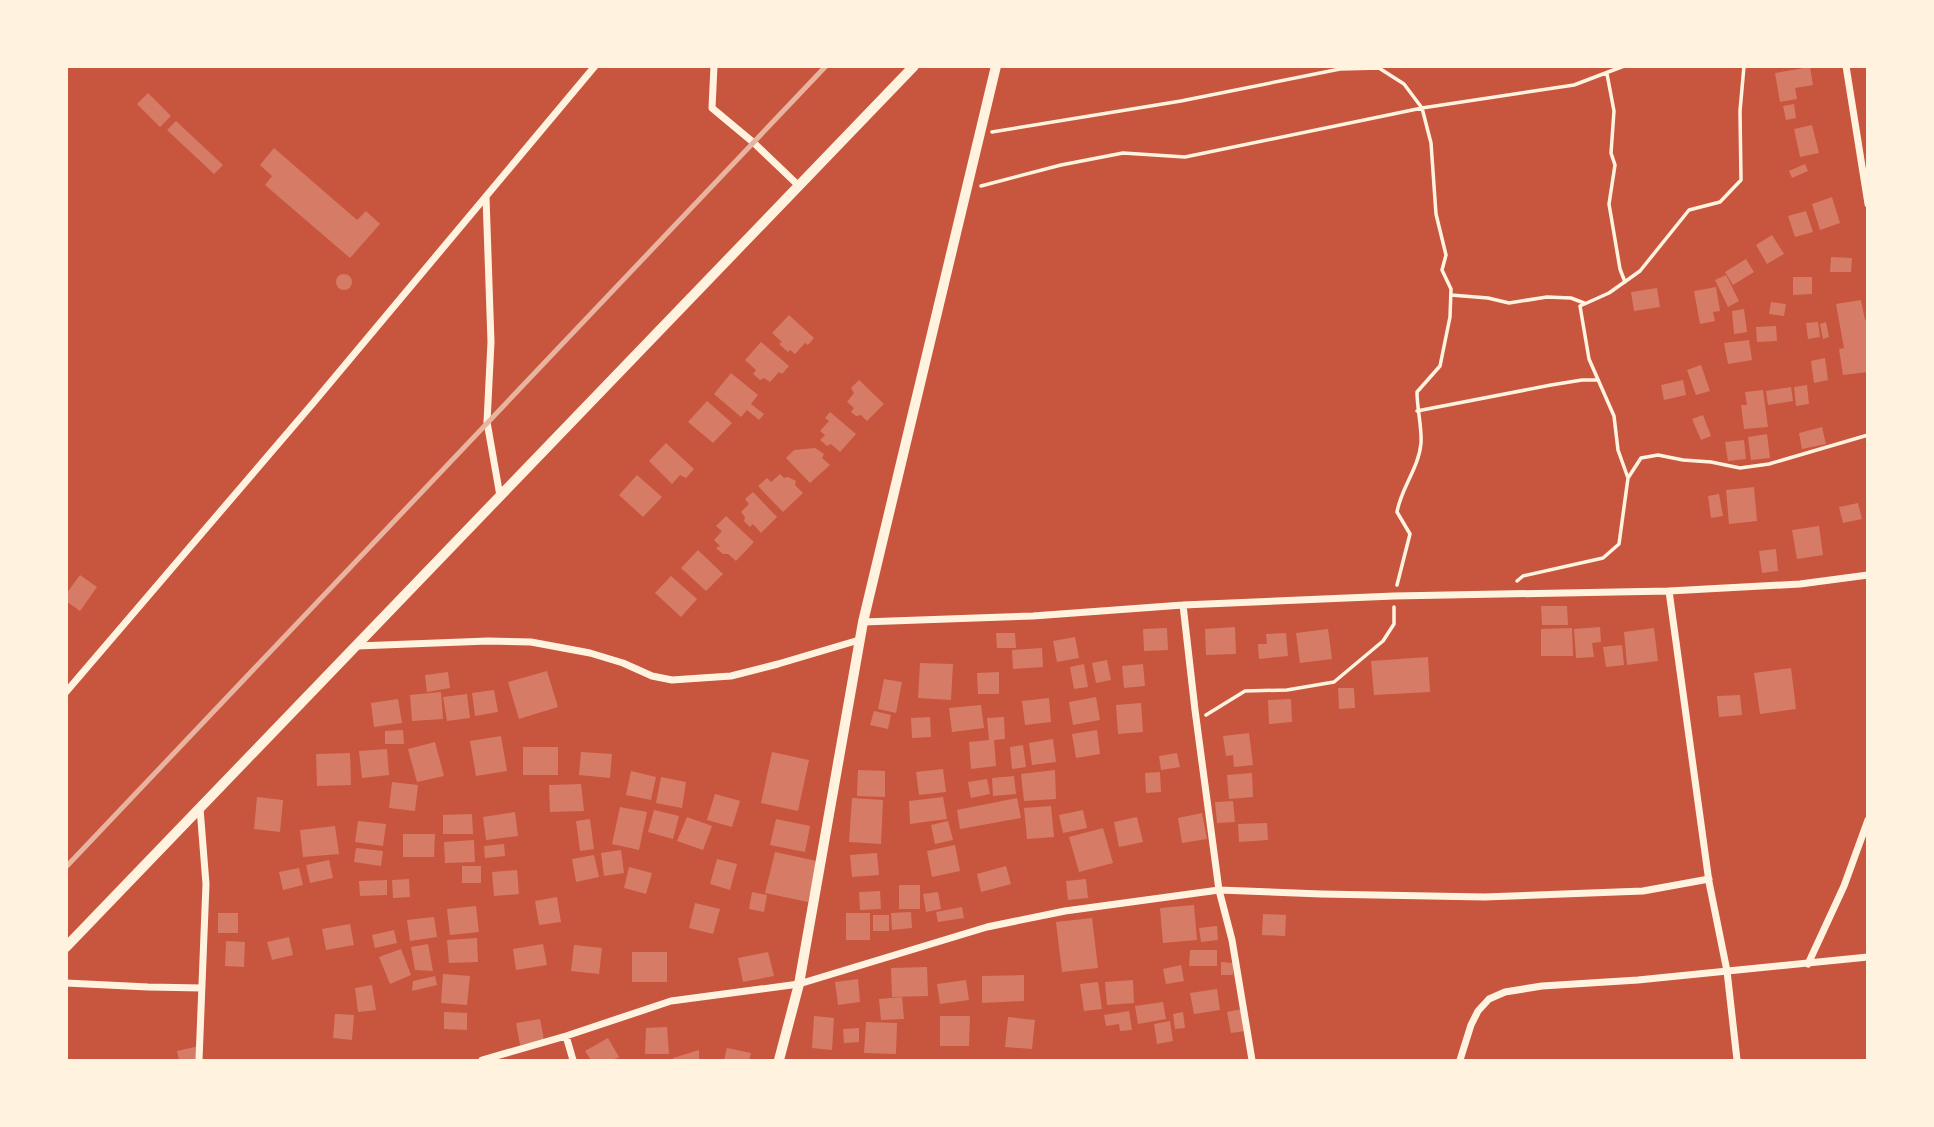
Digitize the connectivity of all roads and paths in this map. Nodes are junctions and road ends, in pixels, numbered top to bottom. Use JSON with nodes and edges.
{"nodes":[{"id":1,"x":596,"y":66,"type":"edge"},
{"id":2,"x":714,"y":66,"type":"edge"},
{"id":3,"x":914,"y":66,"type":"edge"},
{"id":4,"x":996,"y":66,"type":"edge"},
{"id":5,"x":1624,"y":66,"type":"edge"},
{"id":6,"x":1745,"y":66,"type":"edge"},
{"id":7,"x":1846,"y":66,"type":"edge"},
{"id":8,"x":1369,"y":68,"type":"edge"},
{"id":9,"x":1607,"y":73,"type":"junction"},
{"id":10,"x":1422,"y":107,"type":"junction"},
{"id":11,"x":979,"y":134,"type":"junction"},
{"id":12,"x":799,"y":186,"type":"junction"},
{"id":13,"x":966,"y":191,"type":"junction"},
{"id":14,"x":486,"y":197,"type":"junction"},
{"id":15,"x":1867,"y":204,"type":"edge"},
{"id":16,"x":1625,"y":282,"type":"junction"},
{"id":17,"x":1451,"y":295,"type":"junction"},
{"id":18,"x":1585,"y":303,"type":"junction"},
{"id":19,"x":1598,"y":380,"type":"junction"},
{"id":20,"x":1417,"y":411,"type":"junction"},
{"id":21,"x":1867,"y":435,"type":"edge"},
{"id":22,"x":1628,"y":478,"type":"junction"},
{"id":23,"x":500,"y":496,"type":"junction"},
{"id":24,"x":1867,"y":575,"type":"edge"},
{"id":25,"x":1668,"y":591,"type":"junction"},
{"id":26,"x":1503,"y":594,"type":"junction"},
{"id":27,"x":1394,"y":596,"type":"junction"},
{"id":28,"x":1184,"y":606,"type":"junction"},
{"id":29,"x":863,"y":622,"type":"junction"},
{"id":30,"x":859,"y":640,"type":"junction"},
{"id":31,"x":357,"y":646,"type":"junction"},
{"id":32,"x":66,"y":692,"type":"edge"},
{"id":33,"x":1196,"y":721,"type":"junction"},
{"id":34,"x":200,"y":808,"type":"junction"},
{"id":35,"x":1867,"y":820,"type":"edge"},
{"id":36,"x":1709,"y":879,"type":"junction"},
{"id":37,"x":1219,"y":890,"type":"junction"},
{"id":38,"x":66,"y":947,"type":"edge"},
{"id":39,"x":1867,"y":957,"type":"edge"},
{"id":40,"x":1808,"y":964,"type":"junction"},
{"id":41,"x":1727,"y":971,"type":"junction"},
{"id":42,"x":66,"y":983,"type":"edge"},
{"id":43,"x":799,"y":984,"type":"junction"},
{"id":44,"x":202,"y":988,"type":"junction"},
{"id":45,"x":566,"y":1036,"type":"junction"},
{"id":46,"x":1735,"y":1059,"type":"edge"},
{"id":47,"x":199,"y":1060,"type":"edge"},
{"id":48,"x":482,"y":1060,"type":"edge"},
{"id":49,"x":573,"y":1060,"type":"edge"},
{"id":50,"x":779,"y":1060,"type":"edge"},
{"id":51,"x":1252,"y":1060,"type":"edge"},
{"id":52,"x":1460,"y":1060,"type":"edge"}],
"edges":[{"from":1,"to":14,"type":"street"},
{"from":2,"to":12,"type":"street"},
{"from":3,"to":12,"type":"street"},
{"from":4,"to":11,"type":"street"},
{"from":5,"to":9,"type":"path"},
{"from":6,"to":16,"type":"path"},
{"from":7,"to":15,"type":"street"},
{"from":8,"to":10,"type":"path"},
{"from":8,"to":11,"type":"path"},
{"from":9,"to":10,"type":"path"},
{"from":9,"to":16,"type":"path"},
{"from":10,"to":13,"type":"path"},
{"from":10,"to":17,"type":"path"},
{"from":11,"to":13,"type":"street"},
{"from":12,"to":23,"type":"street"},
{"from":13,"to":29,"type":"street"},
{"from":14,"to":23,"type":"street"},
{"from":14,"to":32,"type":"street"},
{"from":16,"to":18,"type":"path"},
{"from":17,"to":18,"type":"path"},
{"from":17,"to":20,"type":"path"},
{"from":18,"to":19,"type":"path"},
{"from":19,"to":20,"type":"path"},
{"from":19,"to":22,"type":"path"},
{"from":20,"to":27,"type":"path"},
{"from":21,"to":22,"type":"path"},
{"from":22,"to":26,"type":"path"},
{"from":23,"to":31,"type":"street"},
{"from":24,"to":25,"type":"street"},
{"from":25,"to":26,"type":"street"},
{"from":25,"to":36,"type":"street"},
{"from":26,"to":27,"type":"street"},
{"from":27,"to":28,"type":"street"},
{"from":27,"to":33,"type":"path"},
{"from":28,"to":29,"type":"street"},
{"from":28,"to":33,"type":"street"},
{"from":29,"to":30,"type":"street"},
{"from":30,"to":31,"type":"street"},
{"from":30,"to":43,"type":"street"},
{"from":31,"to":34,"type":"street"},
{"from":33,"to":37,"type":"street"},
{"from":34,"to":38,"type":"street"},
{"from":34,"to":44,"type":"street"},
{"from":35,"to":40,"type":"street"},
{"from":36,"to":37,"type":"street"},
{"from":36,"to":41,"type":"street"},
{"from":37,"to":43,"type":"street"},
{"from":37,"to":51,"type":"street"},
{"from":39,"to":40,"type":"street"},
{"from":40,"to":41,"type":"street"},
{"from":41,"to":46,"type":"street"},
{"from":41,"to":52,"type":"street"},
{"from":42,"to":44,"type":"street"},
{"from":43,"to":45,"type":"street"},
{"from":43,"to":50,"type":"street"},
{"from":44,"to":47,"type":"street"},
{"from":45,"to":48,"type":"street"},
{"from":45,"to":49,"type":"street"}]}
